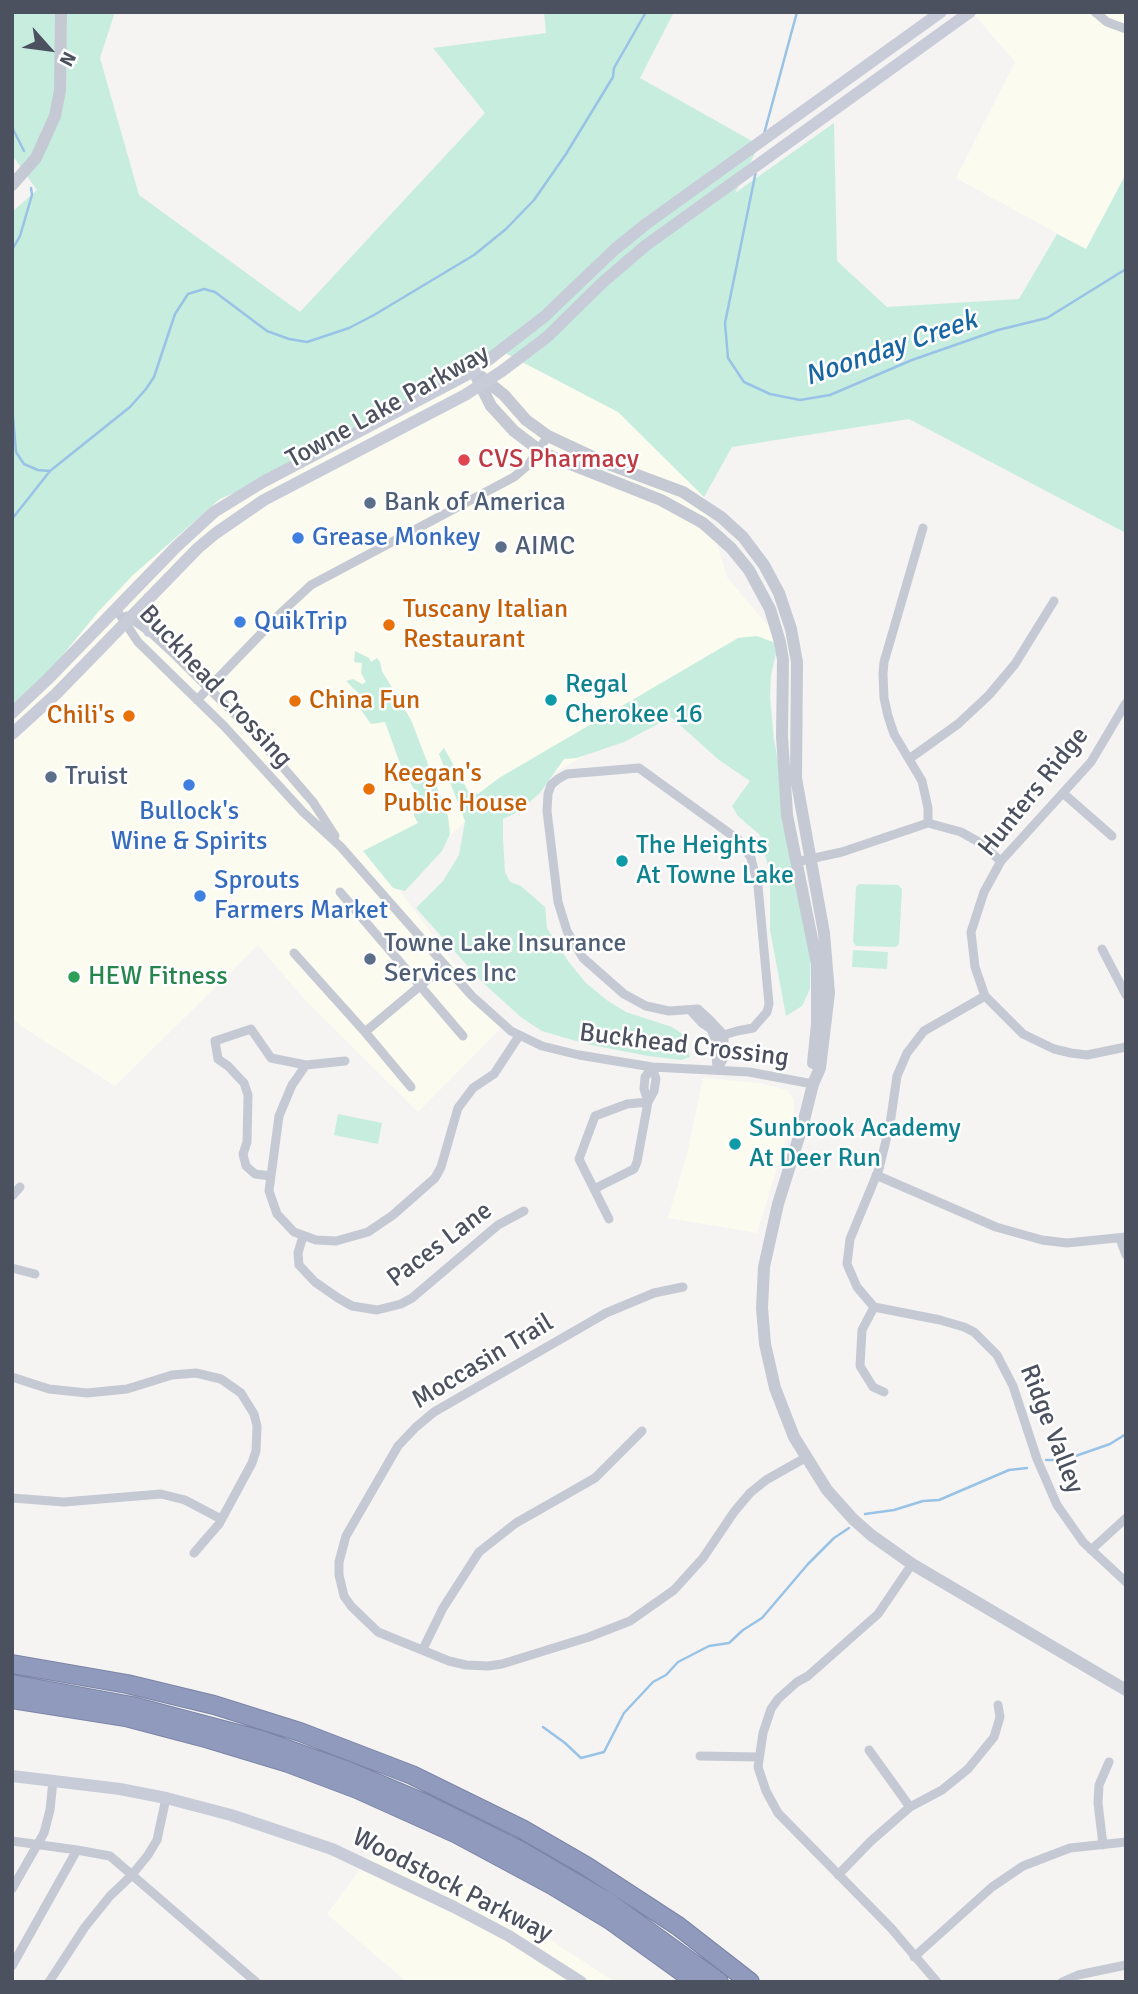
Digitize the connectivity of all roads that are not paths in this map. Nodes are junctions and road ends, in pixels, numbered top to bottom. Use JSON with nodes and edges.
{"nodes":[{"id":1,"x":61,"y":12,"type":"edge"},
{"id":2,"x":941,"y":12,"type":"edge"},
{"id":3,"x":970,"y":12,"type":"edge"},
{"id":4,"x":1095,"y":12,"type":"edge"},
{"id":5,"x":1126,"y":29,"type":"edge"},
{"id":6,"x":12,"y":185,"type":"edge"},
{"id":7,"x":474,"y":371,"type":"junction"},
{"id":8,"x":484,"y":384,"type":"junction"},
{"id":9,"x":548,"y":436,"type":"junction"},
{"id":10,"x":539,"y":450,"type":"junction"},
{"id":11,"x":923,"y":528,"type":"dead end"},
{"id":12,"x":149,"y":598,"type":"junction"},
{"id":13,"x":1054,"y":601,"type":"dead end"},
{"id":14,"x":116,"y":609,"type":"junction"},
{"id":15,"x":127,"y":620,"type":"junction"},
{"id":16,"x":149,"y":631,"type":"junction"},
{"id":17,"x":209,"y":687,"type":"junction"},
{"id":18,"x":197,"y":699,"type":"junction"},
{"id":19,"x":1126,"y":703,"type":"edge"},
{"id":20,"x":12,"y":713,"type":"edge"},
{"id":21,"x":12,"y":734,"type":"edge"},
{"id":22,"x":909,"y":759,"type":"junction"},
{"id":23,"x":1064,"y":793,"type":"junction"},
{"id":24,"x":928,"y":823,"type":"junction"},
{"id":25,"x":1112,"y":836,"type":"dead end"},
{"id":26,"x":341,"y":847,"type":"junction"},
{"id":27,"x":810,"y":859,"type":"junction"},
{"id":28,"x":1001,"y":861,"type":"junction"},
{"id":29,"x":796,"y":862,"type":"junction"},
{"id":30,"x":340,"y":892,"type":"dead end"},
{"id":31,"x":1102,"y":949,"type":"dead end"},
{"id":32,"x":294,"y":953,"type":"dead end"},
{"id":33,"x":445,"y":965,"type":"junction"},
{"id":34,"x":421,"y":985,"type":"junction"},
{"id":35,"x":1126,"y":995,"type":"edge"},
{"id":36,"x":985,"y":996,"type":"junction"},
{"id":37,"x":365,"y":1032,"type":"junction"},
{"id":38,"x":463,"y":1036,"type":"dead end"},
{"id":39,"x":519,"y":1036,"type":"junction"},
{"id":40,"x":720,"y":1037,"type":"junction"},
{"id":41,"x":1126,"y":1047,"type":"edge"},
{"id":42,"x":345,"y":1061,"type":"dead end"},
{"id":43,"x":306,"y":1065,"type":"junction"},
{"id":44,"x":652,"y":1067,"type":"junction"},
{"id":45,"x":717,"y":1070,"type":"junction"},
{"id":46,"x":813,"y":1084,"type":"junction"},
{"id":47,"x":411,"y":1087,"type":"dead end"},
{"id":48,"x":648,"y":1102,"type":"junction"},
{"id":49,"x":876,"y":1175,"type":"junction"},
{"id":50,"x":271,"y":1176,"type":"junction"},
{"id":51,"x":20,"y":1187,"type":"dead end"},
{"id":52,"x":594,"y":1189,"type":"junction"},
{"id":53,"x":12,"y":1196,"type":"edge"},
{"id":54,"x":524,"y":1211,"type":"dead end"},
{"id":55,"x":609,"y":1219,"type":"dead end"},
{"id":56,"x":303,"y":1236,"type":"junction"},
{"id":57,"x":1123,"y":1238,"type":"edge"},
{"id":58,"x":1126,"y":1255,"type":"edge"},
{"id":59,"x":12,"y":1268,"type":"edge"},
{"id":60,"x":35,"y":1274,"type":"dead end"},
{"id":61,"x":682,"y":1287,"type":"dead end"},
{"id":62,"x":874,"y":1307,"type":"junction"},
{"id":63,"x":12,"y":1377,"type":"edge"},
{"id":64,"x":884,"y":1392,"type":"dead end"},
{"id":65,"x":642,"y":1431,"type":"dead end"},
{"id":66,"x":805,"y":1458,"type":"junction"},
{"id":67,"x":12,"y":1498,"type":"edge"},
{"id":68,"x":1126,"y":1518,"type":"edge"},
{"id":69,"x":221,"y":1519,"type":"junction"},
{"id":70,"x":1091,"y":1550,"type":"junction"},
{"id":71,"x":194,"y":1553,"type":"dead end"},
{"id":72,"x":912,"y":1564,"type":"junction"},
{"id":73,"x":1126,"y":1582,"type":"edge"},
{"id":74,"x":423,"y":1649,"type":"junction"},
{"id":75,"x":12,"y":1664,"type":"edge"},
{"id":76,"x":12,"y":1684,"type":"edge"},
{"id":77,"x":1126,"y":1690,"type":"edge"},
{"id":78,"x":12,"y":1699,"type":"edge"},
{"id":79,"x":998,"y":1705,"type":"dead end"},
{"id":80,"x":12,"y":1707,"type":"edge"},
{"id":81,"x":126,"y":1717,"type":"junction"},
{"id":82,"x":869,"y":1750,"type":"dead end"},
{"id":83,"x":700,"y":1756,"type":"dead end"},
{"id":84,"x":760,"y":1757,"type":"junction"},
{"id":85,"x":1109,"y":1762,"type":"dead end"},
{"id":86,"x":12,"y":1776,"type":"edge"},
{"id":87,"x":52,"y":1781,"type":"junction"},
{"id":88,"x":166,"y":1798,"type":"junction"},
{"id":89,"x":910,"y":1807,"type":"junction"},
{"id":90,"x":12,"y":1841,"type":"edge"},
{"id":91,"x":1126,"y":1842,"type":"edge"},
{"id":92,"x":39,"y":1844,"type":"junction"},
{"id":93,"x":1103,"y":1845,"type":"junction"},
{"id":94,"x":77,"y":1850,"type":"junction"},
{"id":95,"x":838,"y":1875,"type":"junction"},
{"id":96,"x":131,"y":1876,"type":"junction"},
{"id":97,"x":12,"y":1889,"type":"edge"},
{"id":98,"x":914,"y":1957,"type":"junction"},
{"id":99,"x":1126,"y":1965,"type":"edge"},
{"id":100,"x":12,"y":1966,"type":"edge"},
{"id":101,"x":49,"y":1982,"type":"edge"},
{"id":102,"x":256,"y":1982,"type":"edge"},
{"id":103,"x":581,"y":1982,"type":"edge"},
{"id":104,"x":696,"y":1982,"type":"edge"},
{"id":105,"x":719,"y":1982,"type":"edge"},
{"id":106,"x":750,"y":1982,"type":"edge"},
{"id":107,"x":936,"y":1982,"type":"edge"},
{"id":108,"x":1062,"y":1982,"type":"edge"}],
"edges":[{"from":1,"to":6,"type":"street"},
{"from":2,"to":7,"type":"main road","name":"Towne Lake Parkway"},
{"from":3,"to":8,"type":"main road","name":"Towne Lake Parkway"},
{"from":4,"to":5,"type":"street"},
{"from":7,"to":8,"type":"street"},
{"from":7,"to":14,"type":"main road","name":"Towne Lake Parkway"},
{"from":8,"to":9,"type":"street"},
{"from":8,"to":10,"type":"street"},
{"from":8,"to":12,"type":"main road","name":"Towne Lake Parkway"},
{"from":9,"to":10,"type":"street"},
{"from":9,"to":27,"type":"street"},
{"from":10,"to":17,"type":"street"},
{"from":10,"to":29,"type":"street"},
{"from":11,"to":22,"type":"street"},
{"from":12,"to":15,"type":"main road","name":"Towne Lake Parkway"},
{"from":12,"to":16,"type":"main road"},
{"from":13,"to":22,"type":"street"},
{"from":14,"to":15,"type":"street","name":"Buckhead Crossing"},
{"from":14,"to":20,"type":"main road","name":"Towne Lake Parkway"},
{"from":15,"to":16,"type":"street","name":"Buckhead Crossing"},
{"from":15,"to":18,"type":"street","name":"Buckhead Crossing"},
{"from":15,"to":21,"type":"main road","name":"Towne Lake Parkway"},
{"from":16,"to":17,"type":"street","name":"Buckhead Crossing"},
{"from":17,"to":18,"type":"street"},
{"from":17,"to":26,"type":"street","name":"Buckhead Crossing"},
{"from":18,"to":26,"type":"street","name":"Buckhead Crossing"},
{"from":19,"to":23,"type":"street","name":"Hunters Ridge"},
{"from":22,"to":24,"type":"street"},
{"from":23,"to":25,"type":"street"},
{"from":23,"to":28,"type":"street","name":"Hunters Ridge"},
{"from":24,"to":27,"type":"street"},
{"from":24,"to":28,"type":"street"},
{"from":26,"to":33,"type":"street","name":"Buckhead Crossing"},
{"from":27,"to":29,"type":"street"},
{"from":27,"to":46,"type":"street"},
{"from":28,"to":36,"type":"street","name":"Hunters Ridge"},
{"from":29,"to":46,"type":"street"},
{"from":30,"to":34,"type":"street"},
{"from":31,"to":35,"type":"street"},
{"from":32,"to":37,"type":"street"},
{"from":33,"to":34,"type":"street"},
{"from":33,"to":39,"type":"street","name":"Buckhead Crossing"},
{"from":34,"to":37,"type":"street"},
{"from":34,"to":38,"type":"street"},
{"from":36,"to":41,"type":"street","name":"Hunters Ridge"},
{"from":36,"to":49,"type":"street"},
{"from":37,"to":47,"type":"street"},
{"from":39,"to":44,"type":"street","name":"Buckhead Crossing"},
{"from":39,"to":56,"type":"street"},
{"from":40,"to":40,"type":"street"},
{"from":40,"to":45,"type":"street"},
{"from":42,"to":43,"type":"street"},
{"from":43,"to":50,"type":"street"},
{"from":43,"to":50,"type":"street"},
{"from":44,"to":45,"type":"street","name":"Buckhead Crossing"},
{"from":44,"to":48,"type":"street"},
{"from":45,"to":46,"type":"street","name":"Buckhead Crossing"},
{"from":46,"to":66,"type":"street"},
{"from":48,"to":52,"type":"street"},
{"from":48,"to":52,"type":"street"},
{"from":49,"to":57,"type":"street"},
{"from":49,"to":62,"type":"street"},
{"from":50,"to":56,"type":"street"},
{"from":51,"to":53,"type":"street"},
{"from":52,"to":55,"type":"street"},
{"from":54,"to":56,"type":"street","name":"Paces Lane"},
{"from":57,"to":58,"type":"street"},
{"from":59,"to":60,"type":"street"},
{"from":61,"to":74,"type":"street","name":"Moccasin Trail"},
{"from":62,"to":64,"type":"street"},
{"from":62,"to":70,"type":"street","name":"Ridge Valley"},
{"from":63,"to":69,"type":"street"},
{"from":65,"to":74,"type":"street"},
{"from":66,"to":72,"type":"street"},
{"from":66,"to":74,"type":"street","name":"Moccasin Trail"},
{"from":67,"to":69,"type":"street"},
{"from":68,"to":70,"type":"street"},
{"from":69,"to":71,"type":"street"},
{"from":70,"to":73,"type":"street","name":"Ridge Valley"},
{"from":72,"to":77,"type":"street"},
{"from":72,"to":84,"type":"street"},
{"from":75,"to":106,"type":"highway"},
{"from":76,"to":105,"type":"highway"},
{"from":78,"to":81,"type":"highway"},
{"from":79,"to":89,"type":"street"},
{"from":80,"to":81,"type":"highway"},
{"from":81,"to":104,"type":"highway"},
{"from":82,"to":89,"type":"street"},
{"from":83,"to":84,"type":"street"},
{"from":84,"to":95,"type":"street"},
{"from":85,"to":93,"type":"street"},
{"from":86,"to":87,"type":"main road","name":"Woodstock Parkway"},
{"from":87,"to":88,"type":"main road","name":"Woodstock Parkway"},
{"from":87,"to":92,"type":"street"},
{"from":88,"to":96,"type":"street"},
{"from":88,"to":103,"type":"main road","name":"Woodstock Parkway"},
{"from":89,"to":95,"type":"street"},
{"from":90,"to":92,"type":"street"},
{"from":91,"to":93,"type":"street"},
{"from":92,"to":94,"type":"street"},
{"from":92,"to":97,"type":"street"},
{"from":93,"to":98,"type":"street"},
{"from":94,"to":96,"type":"street"},
{"from":94,"to":100,"type":"street"},
{"from":95,"to":98,"type":"street"},
{"from":96,"to":101,"type":"street"},
{"from":96,"to":102,"type":"street"},
{"from":98,"to":107,"type":"street"},
{"from":99,"to":108,"type":"street"}]}
